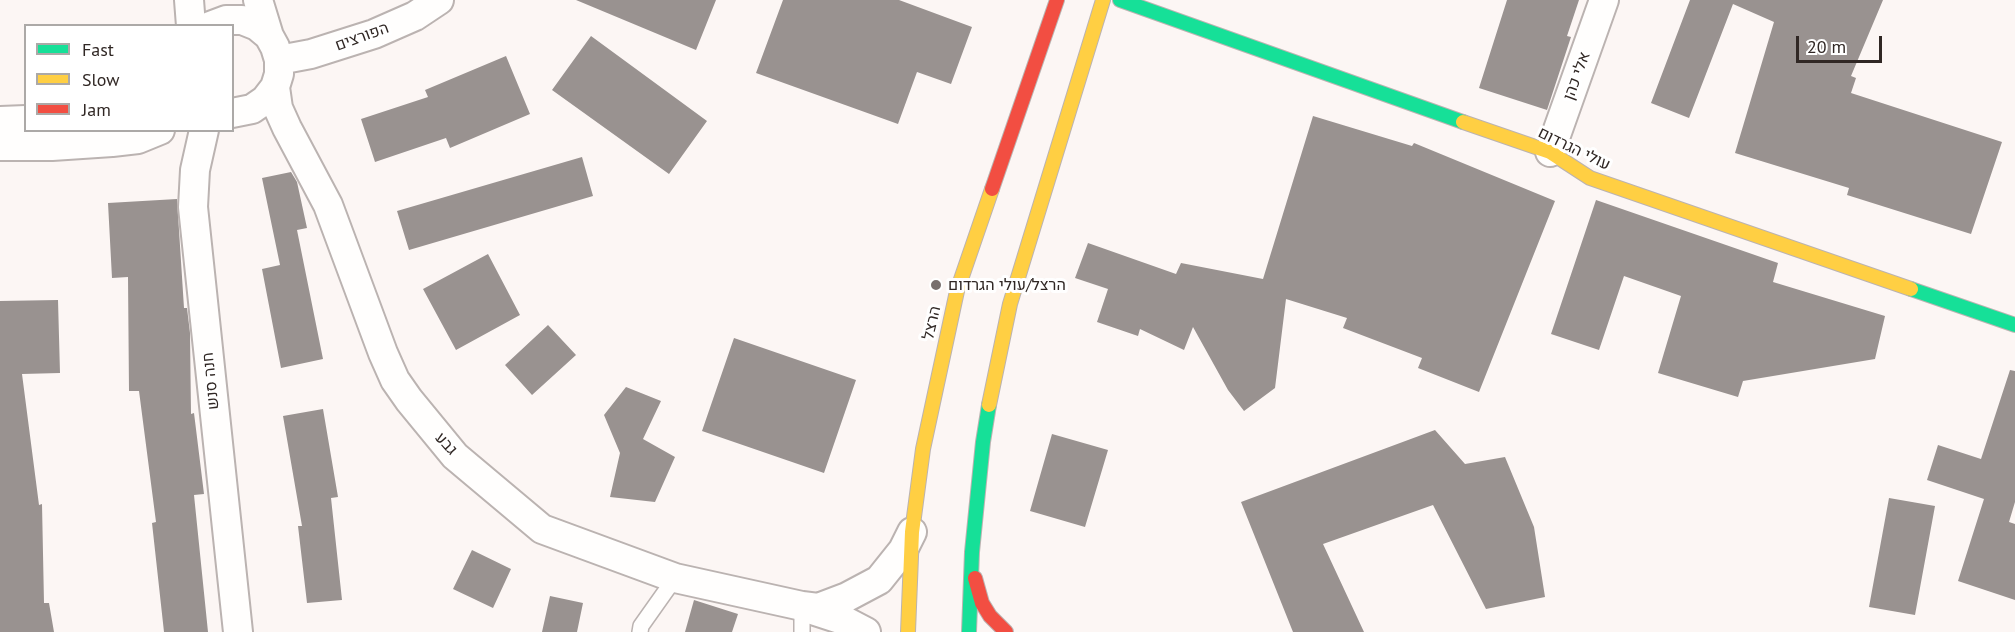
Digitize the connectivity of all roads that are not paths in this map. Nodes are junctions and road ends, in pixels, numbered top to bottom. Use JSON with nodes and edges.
{"nodes":[{"id":1,"x":189,"y":0,"type":"edge"},
{"id":2,"x":258,"y":0,"type":"edge"},
{"id":3,"x":439,"y":0,"type":"edge"},
{"id":4,"x":1057,"y":0,"type":"edge"},
{"id":5,"x":1103,"y":0,"type":"edge"},
{"id":6,"x":1120,"y":0,"type":"edge"},
{"id":7,"x":1604,"y":0,"type":"edge"},
{"id":8,"x":191,"y":24,"type":"edge"},
{"id":9,"x":215,"y":24,"type":"edge"},
{"id":10,"x":274,"y":61,"type":"junction"},
{"id":11,"x":234,"y":113,"type":"edge"},
{"id":12,"x":24,"y":120,"type":"edge"},
{"id":13,"x":0,"y":121,"type":"edge"},
{"id":14,"x":155,"y":132,"type":"edge"},
{"id":15,"x":204,"y":132,"type":"edge"},
{"id":16,"x":0,"y":146,"type":"edge"},
{"id":17,"x":1550,"y":152,"type":"junction"},
{"id":18,"x":2015,"y":325,"type":"edge"},
{"id":19,"x":912,"y":532,"type":"junction"},
{"id":20,"x":972,"y":552,"type":"junction"},
{"id":21,"x":675,"y":578,"type":"junction"},
{"id":22,"x":802,"y":619,"type":"edge"},
{"id":23,"x":238,"y":632,"type":"edge"},
{"id":24,"x":640,"y":632,"type":"edge"},
{"id":25,"x":866,"y":632,"type":"edge"},
{"id":26,"x":908,"y":632,"type":"edge"},
{"id":27,"x":969,"y":632,"type":"edge"},
{"id":28,"x":1006,"y":632,"type":"edge"}],
"edges":[{"from":1,"to":8,"type":"street"},
{"from":2,"to":10,"type":"street","name":"גבע"},
{"from":3,"to":10,"type":"street","name":"הפורצים"},
{"from":4,"to":19,"type":"main road","name":"הרצל"},
{"from":5,"to":20,"type":"main road"},
{"from":6,"to":17,"type":"main road","name":"עולי הגרדום"},
{"from":7,"to":17,"type":"street","name":"אלי כהן"},
{"from":9,"to":10,"type":"street"},
{"from":10,"to":11,"type":"street"},
{"from":10,"to":21,"type":"street","name":"גבע"},
{"from":12,"to":13,"type":"street"},
{"from":14,"to":16,"type":"street"},
{"from":15,"to":23,"type":"street","name":"חנה סנש"},
{"from":17,"to":18,"type":"main road","name":"עולי הגרדום"},
{"from":19,"to":22,"type":"street","name":"גבע"},
{"from":19,"to":26,"type":"main road","name":"הרצל"},
{"from":20,"to":27,"type":"main road"},
{"from":20,"to":28,"type":"main road"},
{"from":21,"to":22,"type":"street","name":"גבע"},
{"from":21,"to":24,"type":"lane"},
{"from":22,"to":25,"type":"street","name":"גבע"}]}
